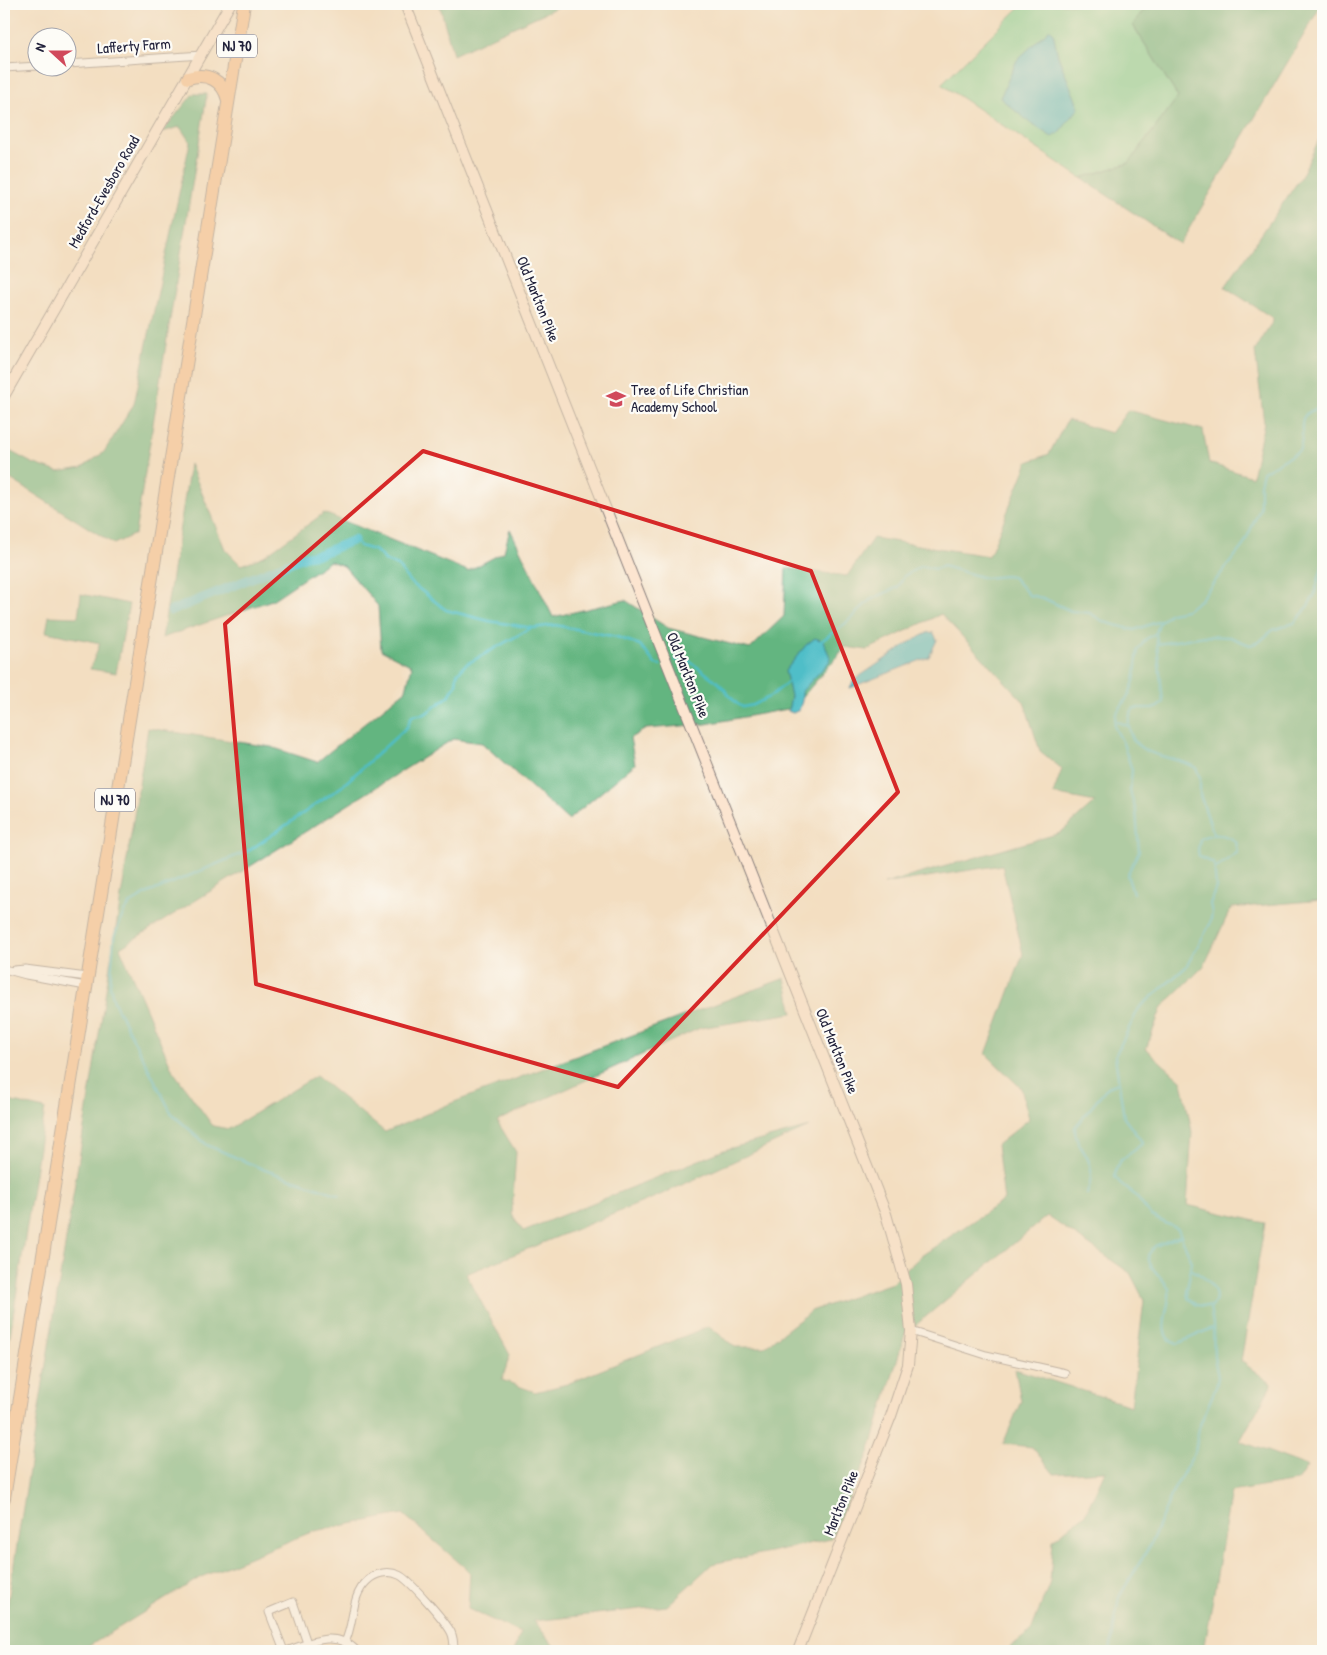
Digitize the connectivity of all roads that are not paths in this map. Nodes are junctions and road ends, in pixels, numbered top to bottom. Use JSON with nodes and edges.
{"nodes":[{"id":1,"x":230,"y":4,"type":"edge"},
{"id":2,"x":244,"y":4,"type":"edge"},
{"id":3,"x":405,"y":4,"type":"edge"},
{"id":4,"x":202,"y":55,"type":"junction"},
{"id":5,"x":78,"y":63,"type":"edge"},
{"id":6,"x":28,"y":67,"type":"edge"},
{"id":7,"x":4,"y":68,"type":"edge"},
{"id":8,"x":188,"y":78,"type":"junction"},
{"id":9,"x":228,"y":102,"type":"junction"},
{"id":10,"x":4,"y":396,"type":"edge"},
{"id":11,"x":6,"y":970,"type":"edge"},
{"id":12,"x":87,"y":981,"type":"junction"},
{"id":13,"x":912,"y":1331,"type":"junction"},
{"id":14,"x":908,"y":1364,"type":"joint"},
{"id":15,"x":1065,"y":1373,"type":"dead end"},
{"id":16,"x":4,"y":1498,"type":"edge"},
{"id":17,"x":345,"y":1642,"type":"junction"},
{"id":18,"x":306,"y":1643,"type":"junction"},
{"id":19,"x":286,"y":1651,"type":"edge"},
{"id":20,"x":357,"y":1651,"type":"edge"},
{"id":21,"x":454,"y":1651,"type":"edge"},
{"id":22,"x":798,"y":1651,"type":"edge"}],
"edges":[{"from":1,"to":4,"type":"street","name":"Medford-Evesboro Road"},
{"from":2,"to":9,"type":"highway","number":"NJ 70"},
{"from":3,"to":13,"type":"street","name":"Old Marlton Pike"},
{"from":4,"to":5,"type":"street","name":"Lafferty Farm"},
{"from":4,"to":8,"type":"street","name":"Medford-Evesboro Road"},
{"from":6,"to":7,"type":"street"},
{"from":8,"to":9,"type":"highway"},
{"from":8,"to":10,"type":"street","name":"Medford-Evesboro Road"},
{"from":9,"to":12,"type":"highway","number":"NJ 70"},
{"from":11,"to":12,"type":"street"},
{"from":12,"to":16,"type":"highway","number":"NJ 70"},
{"from":13,"to":14,"type":"street","name":"Old Marlton Pike"},
{"from":13,"to":15,"type":"street"},
{"from":14,"to":22,"type":"street","name":"Marlton Pike"},
{"from":17,"to":18,"type":"street"},
{"from":17,"to":20,"type":"street"},
{"from":17,"to":21,"type":"street"},
{"from":18,"to":19,"type":"street"},
{"from":18,"to":19,"type":"street"}]}
